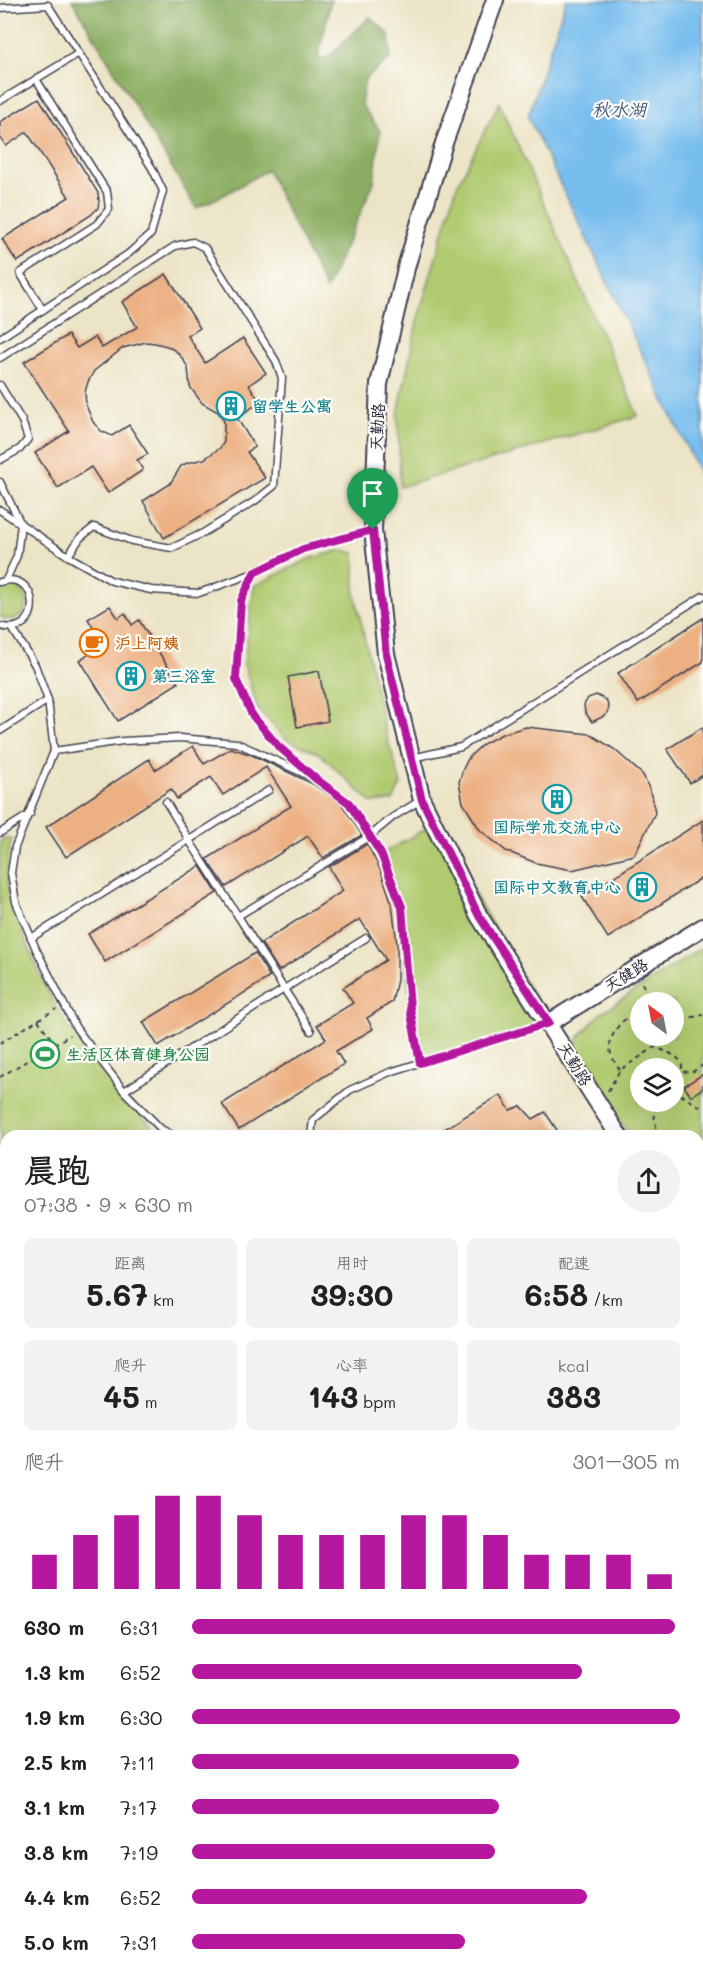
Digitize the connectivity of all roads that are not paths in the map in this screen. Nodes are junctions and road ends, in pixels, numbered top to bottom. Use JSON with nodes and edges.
{"nodes":[{"id":1,"x":495,"y":0,"type":"edge"},
{"id":2,"x":0,"y":8,"type":"edge"},
{"id":3,"x":79,"y":52,"type":"junction"},
{"id":4,"x":36,"y":79,"type":"junction"},
{"id":5,"x":0,"y":101,"type":"edge"},
{"id":6,"x":43,"y":310,"type":"junction"},
{"id":7,"x":0,"y":338,"type":"edge"},
{"id":8,"x":0,"y":358,"type":"edge"},
{"id":9,"x":0,"y":385,"type":"edge"},
{"id":10,"x":0,"y":460,"type":"edge"},
{"id":11,"x":0,"y":482,"type":"edge"},
{"id":12,"x":0,"y":510,"type":"edge"},
{"id":13,"x":21,"y":524,"type":"junction"},
{"id":14,"x":373,"y":530,"type":"junction"},
{"id":15,"x":68,"y":556,"type":"junction"},
{"id":16,"x":254,"y":573,"type":"junction"},
{"id":17,"x":3,"y":581,"type":"edge"},
{"id":18,"x":703,"y":596,"type":"edge"},
{"id":19,"x":0,"y":626,"type":"edge"},
{"id":20,"x":12,"y":628,"type":"junction"},
{"id":21,"x":48,"y":700,"type":"junction"},
{"id":22,"x":0,"y":731,"type":"edge"},
{"id":23,"x":54,"y":751,"type":"junction"},
{"id":24,"x":412,"y":758,"type":"junction"},
{"id":25,"x":316,"y":779,"type":"junction"},
{"id":26,"x":269,"y":790,"type":"dead end"},
{"id":27,"x":422,"y":800,"type":"junction"},
{"id":28,"x":166,"y":802,"type":"dead end"},
{"id":29,"x":30,"y":814,"type":"junction"},
{"id":30,"x":0,"y":833,"type":"edge"},
{"id":31,"x":370,"y":836,"type":"junction"},
{"id":32,"x":189,"y":840,"type":"junction"},
{"id":33,"x":238,"y":915,"type":"junction"},
{"id":34,"x":703,"y":927,"type":"edge"},
{"id":35,"x":31,"y":938,"type":"junction"},
{"id":36,"x":366,"y":938,"type":"dead end"},
{"id":37,"x":284,"y":989,"type":"junction"},
{"id":38,"x":549,"y":1023,"type":"junction"},
{"id":39,"x":311,"y":1031,"type":"dead end"},
{"id":40,"x":420,"y":1063,"type":"junction"},
{"id":41,"x":124,"y":1091,"type":"junction"},
{"id":42,"x":163,"y":1130,"type":"edge"},
{"id":43,"x":312,"y":1130,"type":"edge"},
{"id":44,"x":615,"y":1130,"type":"edge"}],
"edges":[{"from":1,"to":14,"type":"street","name":"天勤路"},
{"from":2,"to":3,"type":"lane"},
{"from":3,"to":4,"type":"lane"},
{"from":3,"to":6,"type":"lane"},
{"from":4,"to":5,"type":"lane"},
{"from":4,"to":6,"type":"lane"},
{"from":6,"to":7,"type":"lane"},
{"from":8,"to":15,"type":"lane"},
{"from":9,"to":10,"type":"lane"},
{"from":11,"to":13,"type":"lane"},
{"from":12,"to":13,"type":"lane"},
{"from":13,"to":15,"type":"lane"},
{"from":13,"to":17,"type":"lane"},
{"from":14,"to":16,"type":"lane"},
{"from":14,"to":24,"type":"street","name":"天勤路"},
{"from":15,"to":16,"type":"lane"},
{"from":16,"to":25,"type":"lane"},
{"from":17,"to":20,"type":"lane"},
{"from":18,"to":24,"type":"lane"},
{"from":19,"to":20,"type":"lane"},
{"from":20,"to":21,"type":"lane"},
{"from":21,"to":22,"type":"lane"},
{"from":21,"to":23,"type":"lane"},
{"from":23,"to":25,"type":"lane"},
{"from":23,"to":29,"type":"lane"},
{"from":24,"to":27,"type":"street","name":"天勤路"},
{"from":25,"to":31,"type":"lane"},
{"from":26,"to":32,"type":"lane"},
{"from":27,"to":31,"type":"lane"},
{"from":27,"to":38,"type":"street","name":"天勤路"},
{"from":28,"to":32,"type":"lane"},
{"from":29,"to":30,"type":"lane"},
{"from":29,"to":35,"type":"lane"},
{"from":31,"to":33,"type":"lane"},
{"from":31,"to":40,"type":"lane"},
{"from":32,"to":33,"type":"lane"},
{"from":32,"to":35,"type":"lane"},
{"from":33,"to":37,"type":"lane"},
{"from":34,"to":38,"type":"street","name":"天健路"},
{"from":35,"to":41,"type":"lane"},
{"from":36,"to":37,"type":"lane"},
{"from":37,"to":39,"type":"lane"},
{"from":37,"to":41,"type":"lane"},
{"from":38,"to":40,"type":"lane"},
{"from":38,"to":44,"type":"street","name":"天勤路"},
{"from":40,"to":43,"type":"lane"},
{"from":41,"to":42,"type":"lane"}]}
